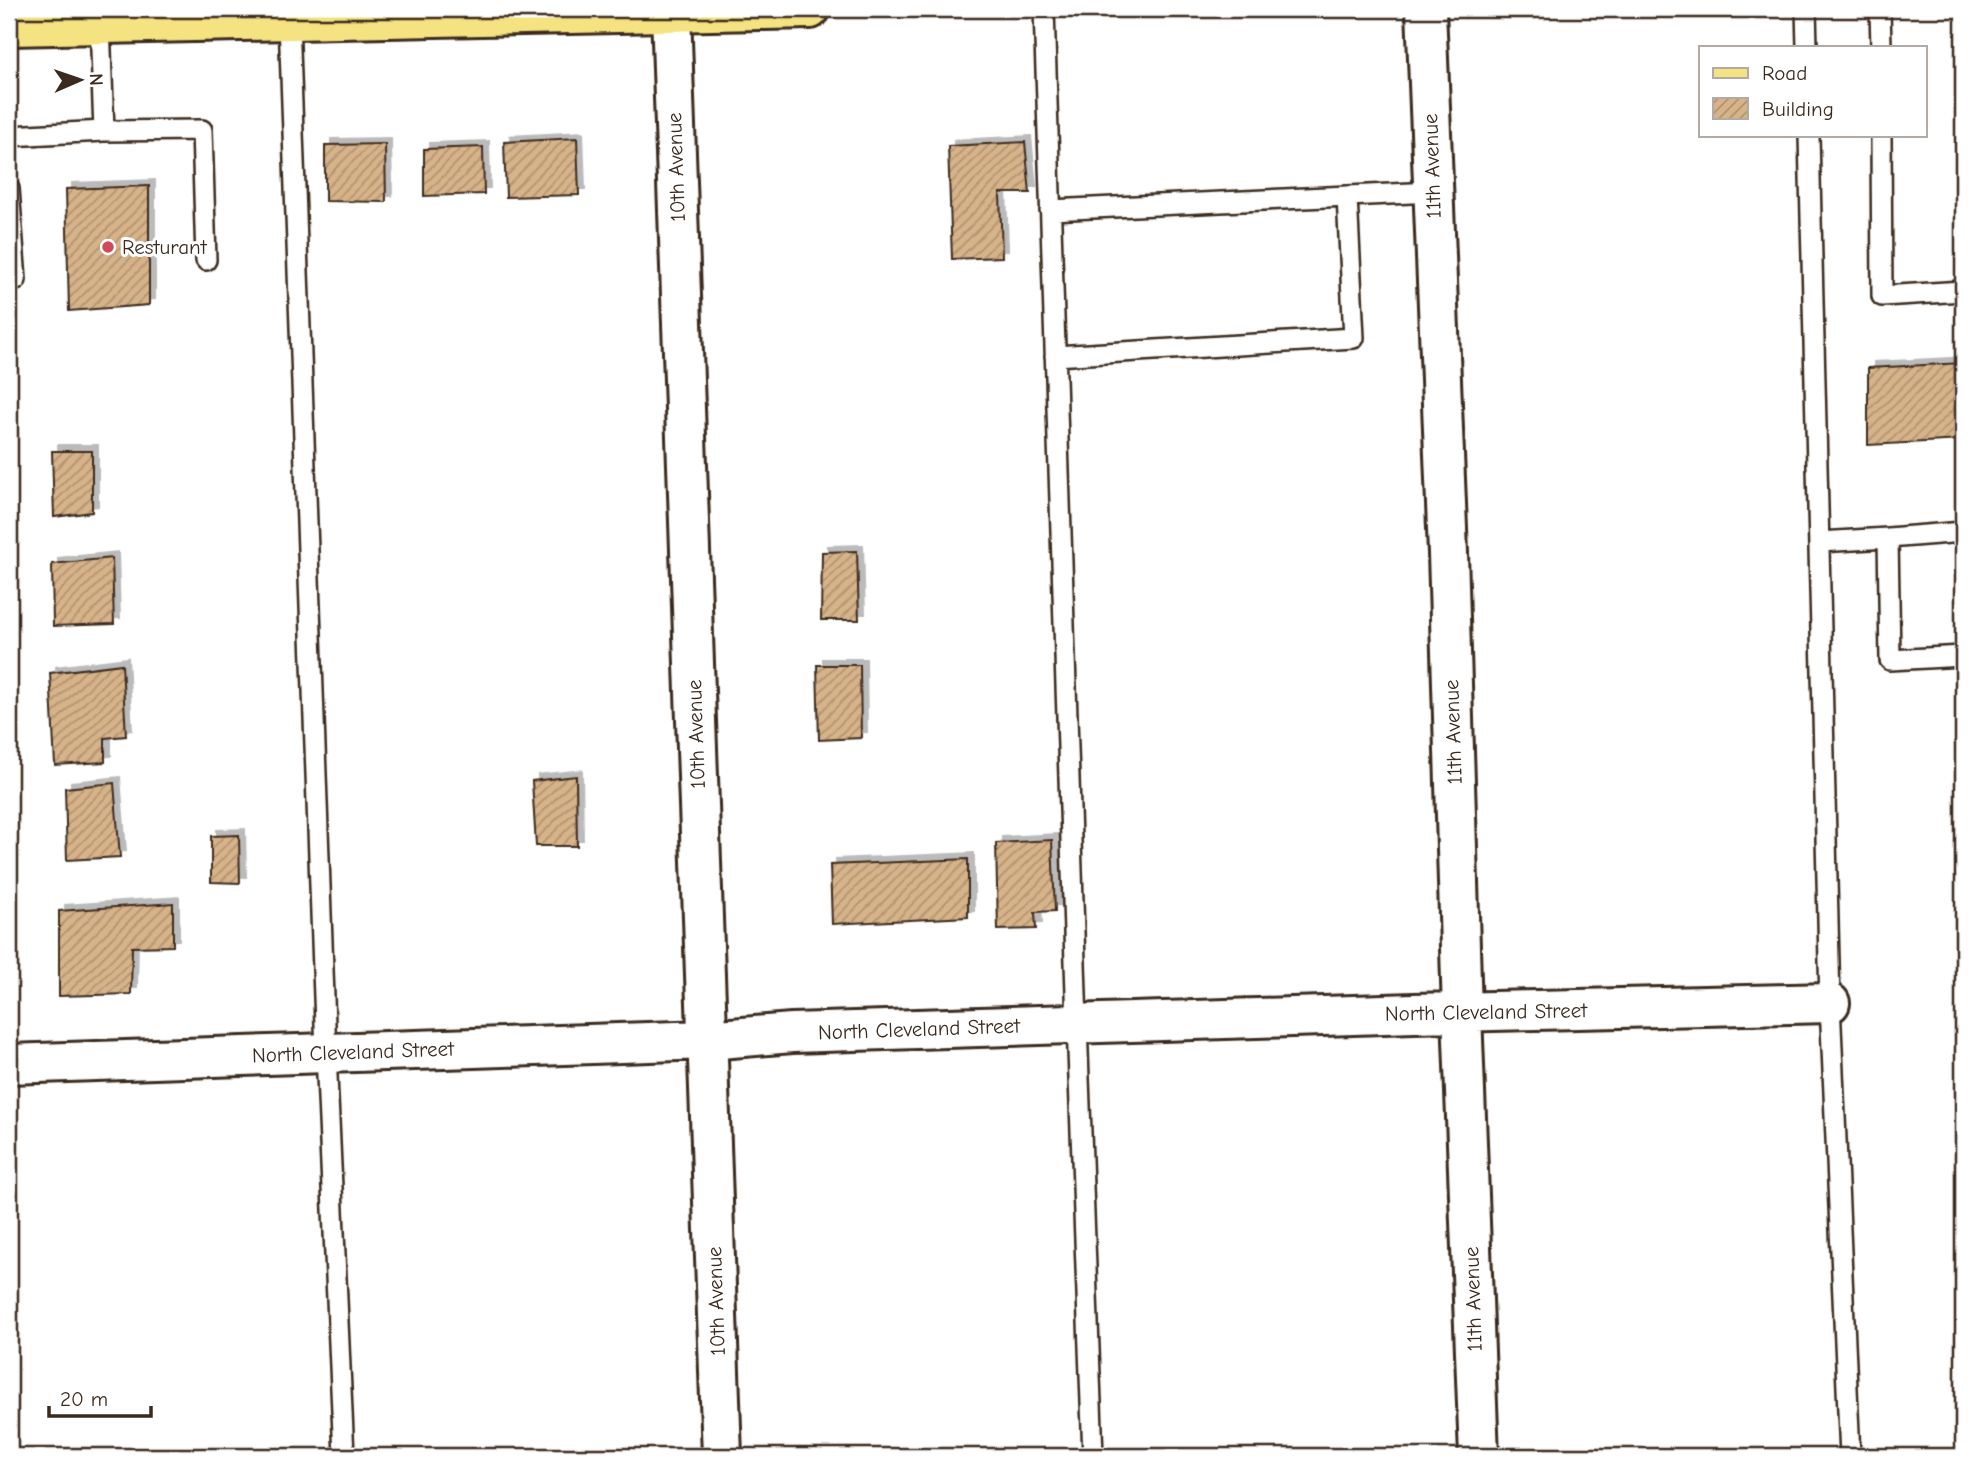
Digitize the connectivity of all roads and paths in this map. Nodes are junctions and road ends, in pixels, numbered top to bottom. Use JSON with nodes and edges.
{"nodes":[{"id":1,"x":810,"y":9,"type":"edge"},
{"id":2,"x":1044,"y":9,"type":"edge"},
{"id":3,"x":1426,"y":9,"type":"edge"},
{"id":4,"x":1806,"y":9,"type":"edge"},
{"id":5,"x":1880,"y":9,"type":"edge"},
{"id":6,"x":671,"y":10,"type":"edge"},
{"id":7,"x":724,"y":10,"type":"edge"},
{"id":8,"x":594,"y":11,"type":"edge"},
{"id":9,"x":374,"y":13,"type":"edge"},
{"id":10,"x":157,"y":15,"type":"edge"},
{"id":11,"x":276,"y":16,"type":"edge"},
{"id":12,"x":55,"y":17,"type":"edge"},
{"id":13,"x":100,"y":23,"type":"junction"},
{"id":14,"x":9,"y":26,"type":"edge"},
{"id":15,"x":1807,"y":46,"type":"edge"},
{"id":16,"x":1881,"y":46,"type":"edge"},
{"id":17,"x":104,"y":131,"type":"junction"},
{"id":18,"x":9,"y":136,"type":"edge"},
{"id":19,"x":1809,"y":136,"type":"edge"},
{"id":20,"x":1881,"y":136,"type":"edge"},
{"id":21,"x":9,"y":188,"type":"edge"},
{"id":22,"x":1433,"y":192,"type":"junction"},
{"id":23,"x":1348,"y":196,"type":"junction"},
{"id":24,"x":1050,"y":210,"type":"junction"},
{"id":25,"x":206,"y":260,"type":"dead end"},
{"id":26,"x":16,"y":280,"type":"dead end"},
{"id":27,"x":1963,"y":291,"type":"edge"},
{"id":28,"x":1055,"y":356,"type":"junction"},
{"id":29,"x":1963,"y":532,"type":"edge"},
{"id":30,"x":1888,"y":538,"type":"junction"},
{"id":31,"x":1819,"y":541,"type":"junction"},
{"id":32,"x":1963,"y":656,"type":"edge"},
{"id":33,"x":1830,"y":1003,"type":"junction"},
{"id":34,"x":1462,"y":1013,"type":"junction"},
{"id":35,"x":1077,"y":1024,"type":"junction"},
{"id":36,"x":707,"y":1040,"type":"junction"},
{"id":37,"x":326,"y":1053,"type":"junction"},
{"id":38,"x":9,"y":1064,"type":"edge"},
{"id":39,"x":344,"y":1456,"type":"edge"},
{"id":40,"x":722,"y":1456,"type":"edge"},
{"id":41,"x":1093,"y":1456,"type":"edge"},
{"id":42,"x":1479,"y":1456,"type":"edge"},
{"id":43,"x":1850,"y":1456,"type":"edge"}],
"edges":[{"from":1,"to":7,"type":"main road"},
{"from":2,"to":24,"type":"lane"},
{"from":3,"to":22,"type":"street","name":"11th Avenue"},
{"from":4,"to":15,"type":"lane"},
{"from":5,"to":16,"type":"lane"},
{"from":6,"to":7,"type":"main road"},
{"from":6,"to":8,"type":"main road"},
{"from":6,"to":36,"type":"street","name":"10th Avenue"},
{"from":8,"to":9,"type":"main road"},
{"from":9,"to":11,"type":"main road"},
{"from":10,"to":11,"type":"main road"},
{"from":10,"to":13,"type":"main road"},
{"from":11,"to":37,"type":"lane"},
{"from":12,"to":13,"type":"main road"},
{"from":12,"to":14,"type":"main road"},
{"from":13,"to":17,"type":"lane"},
{"from":17,"to":18,"type":"lane"},
{"from":17,"to":25,"type":"lane"},
{"from":19,"to":31,"type":"lane"},
{"from":20,"to":27,"type":"lane"},
{"from":21,"to":26,"type":"lane"},
{"from":22,"to":23,"type":"lane"},
{"from":22,"to":34,"type":"street","name":"11th Avenue"},
{"from":23,"to":24,"type":"lane"},
{"from":23,"to":28,"type":"lane"},
{"from":24,"to":28,"type":"lane"},
{"from":28,"to":35,"type":"lane"},
{"from":29,"to":30,"type":"lane"},
{"from":30,"to":31,"type":"lane"},
{"from":30,"to":32,"type":"lane"},
{"from":31,"to":33,"type":"lane"},
{"from":33,"to":34,"type":"street","name":"North Cleveland Street"},
{"from":33,"to":43,"type":"lane"},
{"from":34,"to":35,"type":"street","name":"North Cleveland Street"},
{"from":34,"to":42,"type":"street","name":"11th Avenue"},
{"from":35,"to":36,"type":"street","name":"North Cleveland Street"},
{"from":35,"to":41,"type":"lane"},
{"from":36,"to":37,"type":"street","name":"North Cleveland Street"},
{"from":36,"to":40,"type":"street","name":"10th Avenue"},
{"from":37,"to":38,"type":"street","name":"North Cleveland Street"},
{"from":37,"to":39,"type":"lane"}]}
